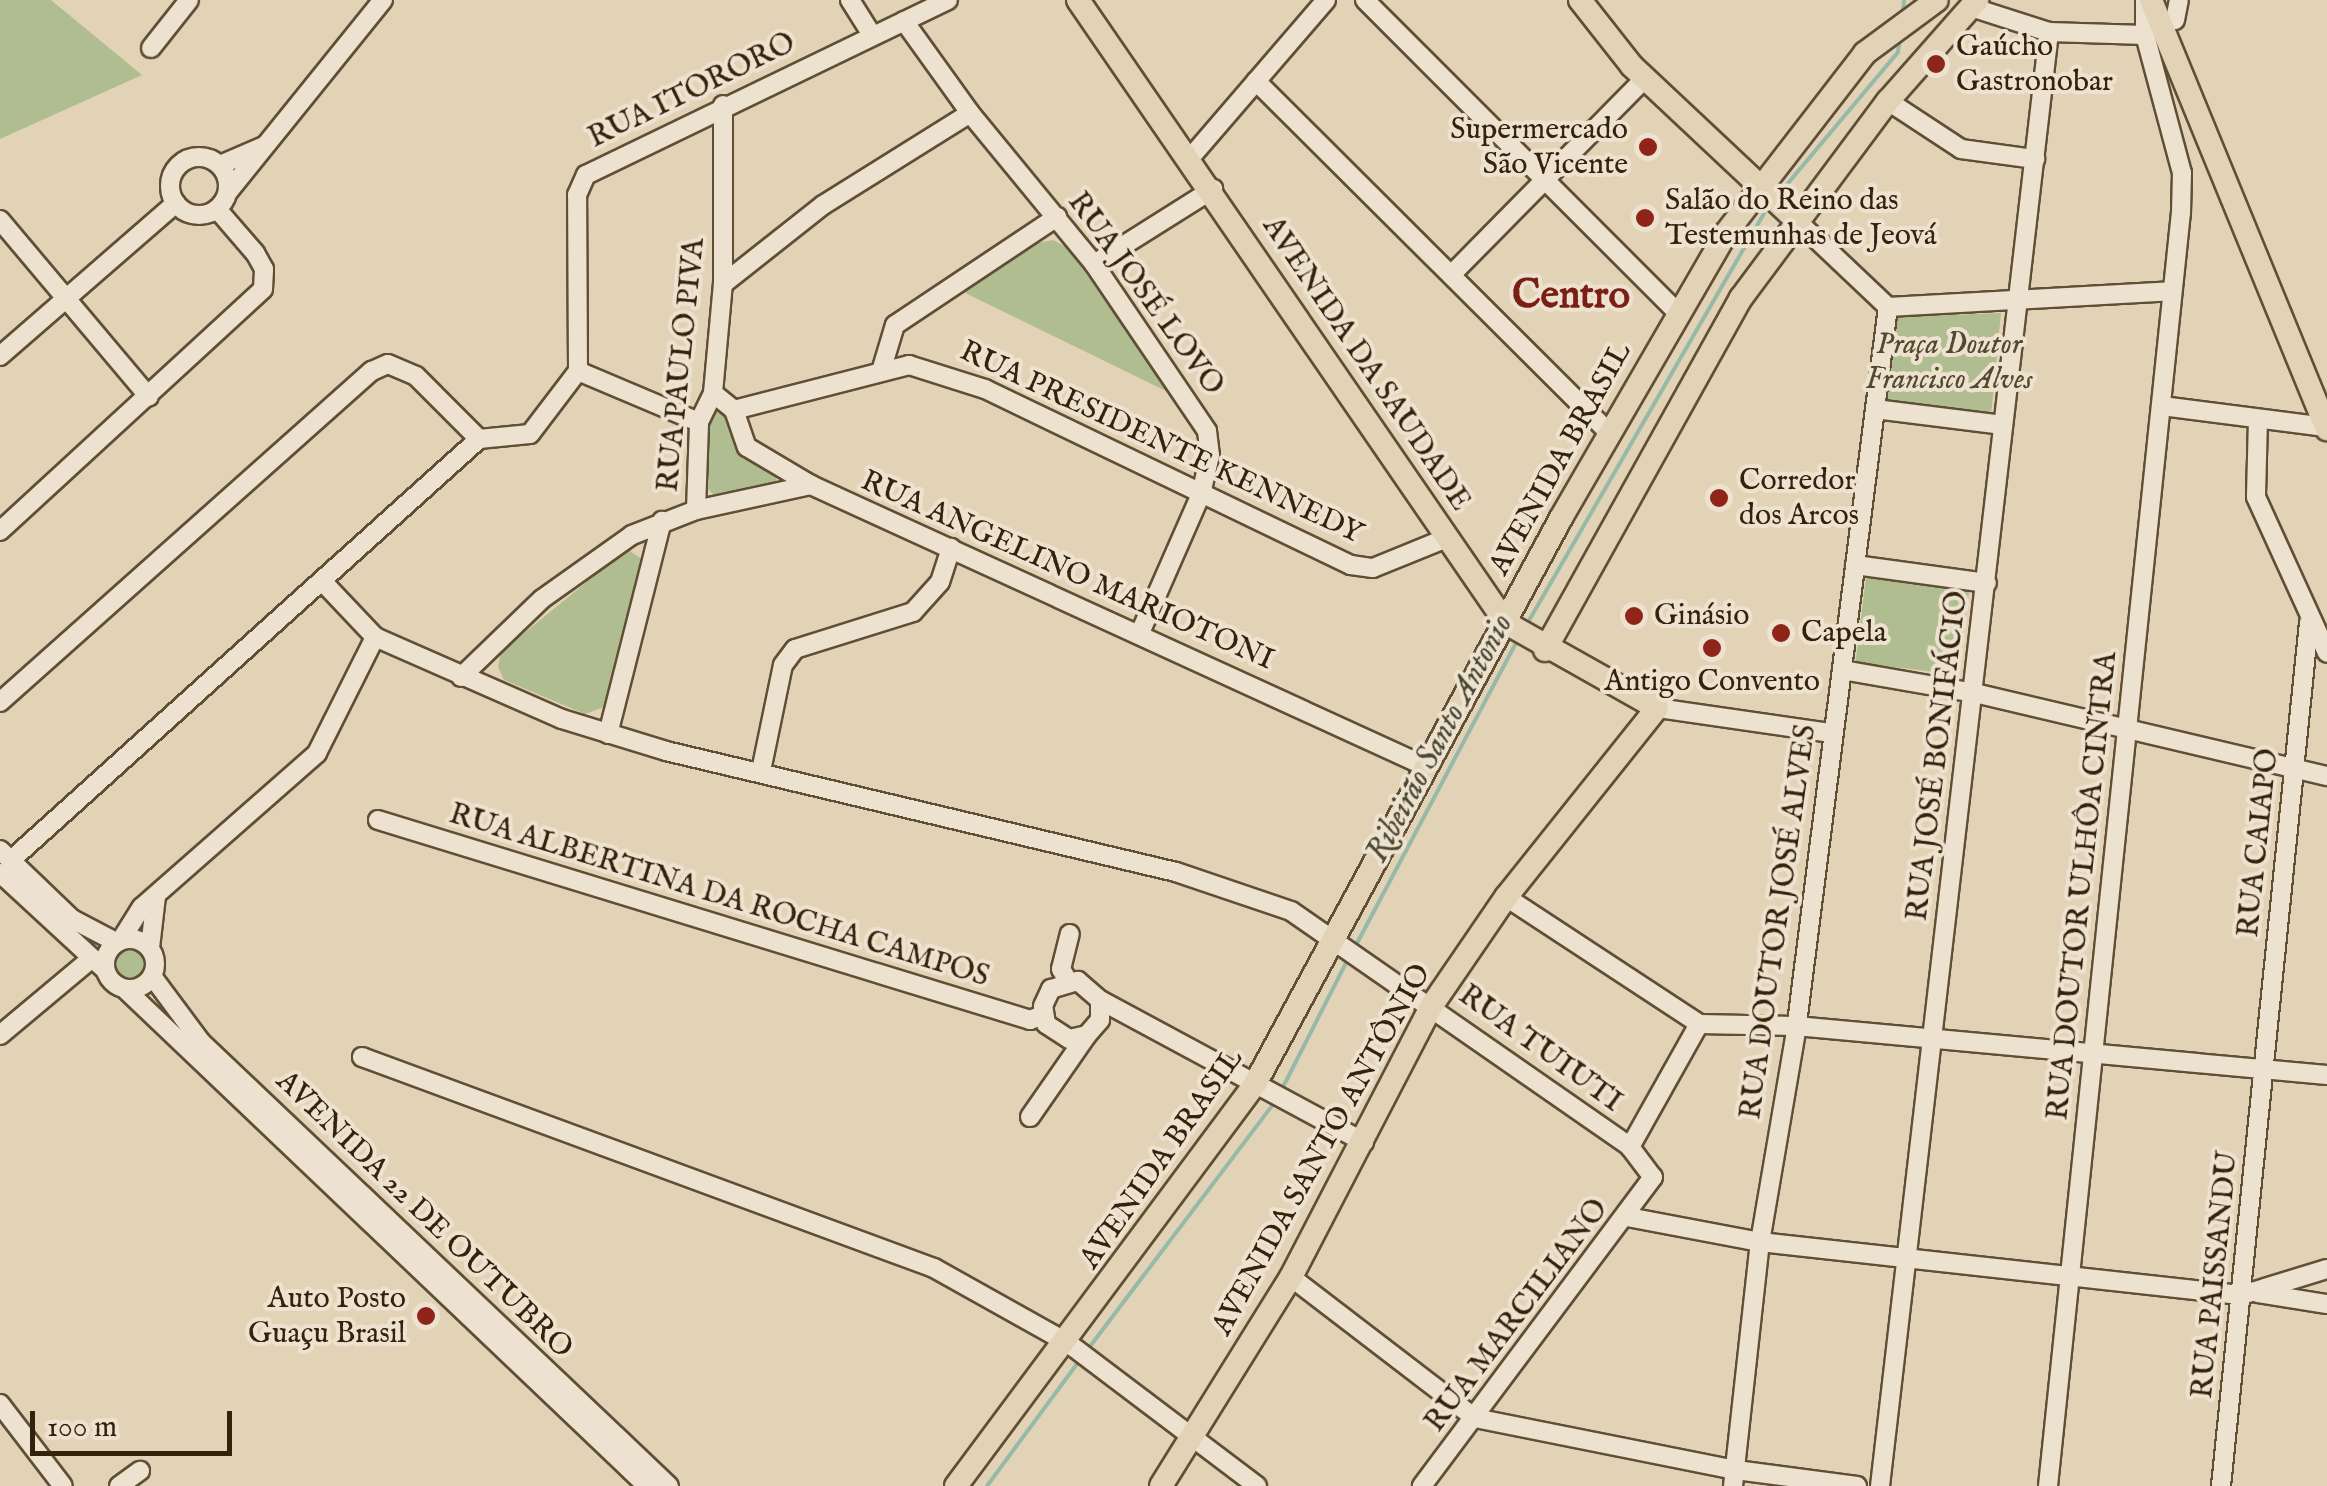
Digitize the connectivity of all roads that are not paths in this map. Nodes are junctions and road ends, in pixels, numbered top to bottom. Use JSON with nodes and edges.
{"nodes":[{"id":1,"x":383,"y":0,"type":"edge"},
{"id":2,"x":850,"y":0,"type":"edge"},
{"id":3,"x":948,"y":0,"type":"edge"},
{"id":4,"x":1078,"y":0,"type":"edge"},
{"id":5,"x":1326,"y":0,"type":"edge"},
{"id":6,"x":1364,"y":0,"type":"edge"},
{"id":7,"x":1580,"y":0,"type":"edge"},
{"id":8,"x":1937,"y":0,"type":"edge"},
{"id":9,"x":2148,"y":0,"type":"edge"},
{"id":10,"x":180,"y":3,"type":"edge"},
{"id":11,"x":1974,"y":3,"type":"edge"},
{"id":12,"x":2174,"y":7,"type":"edge"},
{"id":13,"x":904,"y":21,"type":"junction"},
{"id":14,"x":2049,"y":32,"type":"junction"},
{"id":15,"x":2145,"y":35,"type":"junction"},
{"id":16,"x":872,"y":36,"type":"junction"},
{"id":17,"x":151,"y":48,"type":"dead end"},
{"id":18,"x":1645,"y":78,"type":"junction"},
{"id":19,"x":1256,"y":81,"type":"junction"},
{"id":20,"x":1888,"y":101,"type":"junction"},
{"id":21,"x":723,"y":105,"type":"junction"},
{"id":22,"x":970,"y":114,"type":"junction"},
{"id":23,"x":268,"y":142,"type":"junction"},
{"id":24,"x":1192,"y":157,"type":"junction"},
{"id":25,"x":2035,"y":159,"type":"junction"},
{"id":26,"x":220,"y":165,"type":"junction"},
{"id":27,"x":1542,"y":182,"type":"junction"},
{"id":28,"x":1763,"y":188,"type":"junction"},
{"id":29,"x":1212,"y":190,"type":"junction"},
{"id":30,"x":222,"y":200,"type":"junction"},
{"id":31,"x":176,"y":203,"type":"junction"},
{"id":32,"x":1792,"y":216,"type":"junction"},
{"id":33,"x":1057,"y":217,"type":"junction"},
{"id":34,"x":0,"y":220,"type":"edge"},
{"id":35,"x":1094,"y":264,"type":"junction"},
{"id":36,"x":1452,"y":274,"type":"junction"},
{"id":37,"x":723,"y":284,"type":"junction"},
{"id":38,"x":2171,"y":291,"type":"junction"},
{"id":39,"x":66,"y":300,"type":"junction"},
{"id":40,"x":2018,"y":302,"type":"junction"},
{"id":41,"x":1888,"y":307,"type":"junction"},
{"id":42,"x":1677,"y":312,"type":"junction"},
{"id":43,"x":0,"y":356,"type":"edge"},
{"id":44,"x":882,"y":368,"type":"junction"},
{"id":45,"x":578,"y":371,"type":"junction"},
{"id":46,"x":2327,"y":392,"type":"edge"},
{"id":47,"x":714,"y":393,"type":"junction"},
{"id":48,"x":149,"y":397,"type":"junction"},
{"id":49,"x":2162,"y":406,"type":"junction"},
{"id":50,"x":1874,"y":409,"type":"junction"},
{"id":51,"x":734,"y":410,"type":"junction"},
{"id":52,"x":2258,"y":419,"type":"junction"},
{"id":53,"x":698,"y":422,"type":"junction"},
{"id":54,"x":2004,"y":425,"type":"junction"},
{"id":55,"x":2327,"y":428,"type":"edge"},
{"id":56,"x":1609,"y":434,"type":"junction"},
{"id":57,"x":479,"y":439,"type":"junction"},
{"id":58,"x":811,"y":485,"type":"junction"},
{"id":59,"x":1201,"y":494,"type":"junction"},
{"id":60,"x":696,"y":510,"type":"junction"},
{"id":61,"x":662,"y":521,"type":"junction"},
{"id":62,"x":0,"y":531,"type":"edge"},
{"id":63,"x":1446,"y":538,"type":"junction"},
{"id":64,"x":951,"y":548,"type":"junction"},
{"id":65,"x":1856,"y":565,"type":"junction"},
{"id":66,"x":323,"y":582,"type":"junction"},
{"id":67,"x":1987,"y":583,"type":"junction"},
{"id":68,"x":2309,"y":622,"type":"junction"},
{"id":69,"x":1140,"y":633,"type":"junction"},
{"id":70,"x":375,"y":637,"type":"junction"},
{"id":71,"x":1526,"y":637,"type":"junction"},
{"id":72,"x":2327,"y":653,"type":"edge"},
{"id":73,"x":1842,"y":670,"type":"junction"},
{"id":74,"x":461,"y":676,"type":"junction"},
{"id":75,"x":1975,"y":693,"type":"junction"},
{"id":76,"x":0,"y":702,"type":"edge"},
{"id":77,"x":1657,"y":708,"type":"junction"},
{"id":78,"x":2126,"y":730,"type":"junction"},
{"id":79,"x":1832,"y":733,"type":"junction"},
{"id":80,"x":608,"y":734,"type":"junction"},
{"id":81,"x":1427,"y":767,"type":"junction"},
{"id":82,"x":2294,"y":769,"type":"junction"},
{"id":83,"x":761,"y":771,"type":"junction"},
{"id":84,"x":2327,"y":776,"type":"edge"},
{"id":85,"x":378,"y":820,"type":"dead end"},
{"id":86,"x":3,"y":861,"type":"edge"},
{"id":87,"x":156,"y":896,"type":"junction"},
{"id":88,"x":1506,"y":898,"type":"junction"},
{"id":89,"x":1070,"y":934,"type":"dead end"},
{"id":90,"x":118,"y":941,"type":"junction"},
{"id":91,"x":1343,"y":943,"type":"junction"},
{"id":92,"x":150,"y":948,"type":"junction"},
{"id":93,"x":98,"y":964,"type":"junction"},
{"id":94,"x":152,"y":976,"type":"junction"},
{"id":95,"x":1068,"y":981,"type":"junction"},
{"id":96,"x":125,"y":988,"type":"junction"},
{"id":97,"x":1100,"y":1000,"type":"junction"},
{"id":98,"x":1432,"y":1005,"type":"junction"},
{"id":99,"x":1043,"y":1016,"type":"junction"},
{"id":100,"x":1699,"y":1024,"type":"junction"},
{"id":101,"x":1796,"y":1026,"type":"junction"},
{"id":102,"x":0,"y":1035,"type":"edge"},
{"id":103,"x":1087,"y":1035,"type":"junction"},
{"id":104,"x":1929,"y":1043,"type":"junction"},
{"id":105,"x":2094,"y":1052,"type":"junction"},
{"id":106,"x":362,"y":1057,"type":"dead end"},
{"id":107,"x":2264,"y":1070,"type":"junction"},
{"id":108,"x":2327,"y":1075,"type":"edge"},
{"id":109,"x":1262,"y":1089,"type":"junction"},
{"id":110,"x":1030,"y":1116,"type":"dead end"},
{"id":111,"x":1364,"y":1142,"type":"junction"},
{"id":112,"x":1630,"y":1147,"type":"junction"},
{"id":113,"x":1653,"y":1177,"type":"joint"},
{"id":114,"x":1628,"y":1217,"type":"junction"},
{"id":115,"x":1760,"y":1242,"type":"junction"},
{"id":116,"x":1902,"y":1256,"type":"junction"},
{"id":117,"x":2327,"y":1269,"type":"edge"},
{"id":118,"x":1292,"y":1277,"type":"junction"},
{"id":119,"x":2069,"y":1277,"type":"junction"},
{"id":120,"x":2250,"y":1294,"type":"junction"},
{"id":121,"x":2327,"y":1304,"type":"edge"},
{"id":122,"x":1080,"y":1352,"type":"junction"},
{"id":123,"x":0,"y":1404,"type":"edge"},
{"id":124,"x":1475,"y":1418,"type":"junction"},
{"id":125,"x":1192,"y":1437,"type":"junction"},
{"id":126,"x":140,"y":1471,"type":"dead end"},
{"id":127,"x":1734,"y":1478,"type":"edge"},
{"id":128,"x":63,"y":1486,"type":"edge"},
{"id":129,"x":119,"y":1486,"type":"edge"},
{"id":130,"x":647,"y":1486,"type":"edge"},
{"id":131,"x":669,"y":1486,"type":"edge"},
{"id":132,"x":956,"y":1486,"type":"edge"},
{"id":133,"x":1161,"y":1486,"type":"edge"},
{"id":134,"x":1257,"y":1486,"type":"edge"},
{"id":135,"x":1422,"y":1486,"type":"edge"},
{"id":136,"x":1857,"y":1486,"type":"edge"},
{"id":137,"x":1880,"y":1486,"type":"edge"},
{"id":138,"x":2048,"y":1486,"type":"edge"},
{"id":139,"x":2221,"y":1486,"type":"edge"}],
"edges":[{"from":1,"to":23,"type":"street"},
{"from":2,"to":16,"type":"street"},
{"from":3,"to":13,"type":"street","name":"RUA ITORORO"},
{"from":4,"to":24,"type":"main road","name":"AVENIDA DA SAUDADE"},
{"from":5,"to":19,"type":"street"},
{"from":6,"to":27,"type":"street"},
{"from":7,"to":18,"type":"main road"},
{"from":8,"to":28,"type":"main road","name":"AVENIDA BRASIL"},
{"from":9,"to":15,"type":"street","name":"RUA DOUTOR ULHÔA CINTRA"},
{"from":9,"to":55,"type":"main road"},
{"from":10,"to":17,"type":"street"},
{"from":11,"to":14,"type":"street"},
{"from":11,"to":20,"type":"main road","name":"AVENIDA BRASIL"},
{"from":12,"to":46,"type":"main road"},
{"from":13,"to":16,"type":"street","name":"RUA ITORORO"},
{"from":13,"to":22,"type":"street","name":"RUA JOSÉ LOVO"},
{"from":14,"to":15,"type":"street"},
{"from":14,"to":25,"type":"street","name":"RUA JOSÉ BONIFÁCIO"},
{"from":15,"to":38,"type":"street","name":"RUA DOUTOR ULHÔA CINTRA"},
{"from":16,"to":21,"type":"street","name":"RUA ITORORO"},
{"from":18,"to":27,"type":"street"},
{"from":18,"to":28,"type":"main road"},
{"from":19,"to":24,"type":"street"},
{"from":19,"to":36,"type":"street"},
{"from":20,"to":25,"type":"street"},
{"from":20,"to":32,"type":"main road","name":"AVENIDA BRASIL"},
{"from":21,"to":37,"type":"street","name":"RUA PAULO PIVA"},
{"from":21,"to":45,"type":"street","name":"RUA ITORORO"},
{"from":22,"to":33,"type":"street","name":"RUA JOSÉ LOVO"},
{"from":22,"to":37,"type":"street"},
{"from":23,"to":26,"type":"street"},
{"from":23,"to":30,"type":"street"},
{"from":24,"to":29,"type":"main road","name":"AVENIDA DA SAUDADE"},
{"from":25,"to":40,"type":"street","name":"RUA JOSÉ BONIFÁCIO"},
{"from":26,"to":30,"type":"street"},
{"from":26,"to":31,"type":"street"},
{"from":27,"to":36,"type":"street"},
{"from":27,"to":42,"type":"street"},
{"from":28,"to":32,"type":"main road"},
{"from":28,"to":42,"type":"main road","name":"AVENIDA BRASIL"},
{"from":29,"to":35,"type":"street"},
{"from":29,"to":63,"type":"main road","name":"AVENIDA DA SAUDADE"},
{"from":30,"to":31,"type":"street"},
{"from":30,"to":48,"type":"street"},
{"from":31,"to":39,"type":"street"},
{"from":32,"to":41,"type":"street"},
{"from":32,"to":71,"type":"main road","name":"AVENIDA BRASIL"},
{"from":33,"to":35,"type":"street","name":"RUA JOSÉ LOVO"},
{"from":33,"to":44,"type":"street"},
{"from":34,"to":39,"type":"street"},
{"from":35,"to":59,"type":"street","name":"RUA JOSÉ LOVO"},
{"from":36,"to":56,"type":"street"},
{"from":37,"to":47,"type":"street","name":"RUA PAULO PIVA"},
{"from":38,"to":40,"type":"street"},
{"from":38,"to":49,"type":"street","name":"RUA DOUTOR ULHÔA CINTRA"},
{"from":39,"to":43,"type":"street"},
{"from":39,"to":48,"type":"street"},
{"from":40,"to":41,"type":"street"},
{"from":40,"to":54,"type":"street","name":"RUA JOSÉ BONIFÁCIO"},
{"from":41,"to":50,"type":"street","name":"RUA DOUTOR JOSÉ ALVES"},
{"from":42,"to":56,"type":"main road","name":"AVENIDA BRASIL"},
{"from":44,"to":51,"type":"street","name":"RUA PRESIDENTE KENNEDY"},
{"from":44,"to":59,"type":"street","name":"RUA PRESIDENTE KENNEDY"},
{"from":45,"to":53,"type":"street"},
{"from":45,"to":57,"type":"street"},
{"from":47,"to":51,"type":"street","name":"RUA ANGELINO MARIOTONI"},
{"from":47,"to":53,"type":"street","name":"RUA PAULO PIVA"},
{"from":48,"to":62,"type":"street"},
{"from":49,"to":52,"type":"street"},
{"from":49,"to":78,"type":"street","name":"RUA DOUTOR ULHÔA CINTRA"},
{"from":50,"to":54,"type":"street"},
{"from":50,"to":65,"type":"street","name":"RUA DOUTOR JOSÉ ALVES"},
{"from":51,"to":58,"type":"street","name":"RUA ANGELINO MARIOTONI"},
{"from":52,"to":55,"type":"street"},
{"from":52,"to":68,"type":"street"},
{"from":53,"to":60,"type":"street","name":"RUA PAULO PIVA"},
{"from":54,"to":67,"type":"street","name":"RUA JOSÉ BONIFÁCIO"},
{"from":56,"to":71,"type":"main road","name":"AVENIDA BRASIL"},
{"from":57,"to":66,"type":"street"},
{"from":57,"to":76,"type":"street"},
{"from":58,"to":60,"type":"street"},
{"from":58,"to":64,"type":"street","name":"RUA ANGELINO MARIOTONI"},
{"from":59,"to":63,"type":"street","name":"RUA PRESIDENTE KENNEDY"},
{"from":59,"to":69,"type":"street","name":"RUA JOSÉ LOVO"},
{"from":60,"to":61,"type":"street"},
{"from":61,"to":74,"type":"street"},
{"from":61,"to":80,"type":"street"},
{"from":63,"to":71,"type":"main road","name":"AVENIDA DA SAUDADE"},
{"from":64,"to":69,"type":"street","name":"RUA ANGELINO MARIOTONI"},
{"from":64,"to":83,"type":"street"},
{"from":65,"to":67,"type":"street"},
{"from":65,"to":73,"type":"street","name":"RUA DOUTOR JOSÉ ALVES"},
{"from":66,"to":70,"type":"street"},
{"from":66,"to":86,"type":"street"},
{"from":67,"to":75,"type":"street","name":"RUA JOSÉ BONIFÁCIO"},
{"from":68,"to":72,"type":"street"},
{"from":68,"to":82,"type":"street","name":"RUA CAIAPO"},
{"from":69,"to":81,"type":"street","name":"RUA ANGELINO MARIOTONI"},
{"from":70,"to":74,"type":"street","name":"RUA TUIUTI"},
{"from":70,"to":87,"type":"street"},
{"from":71,"to":77,"type":"main road","name":"AVENIDA DA SAUDADE"},
{"from":71,"to":81,"type":"main road","name":"AVENIDA BRASIL"},
{"from":73,"to":75,"type":"street"},
{"from":73,"to":79,"type":"street","name":"RUA DOUTOR JOSÉ ALVES"},
{"from":74,"to":80,"type":"street","name":"RUA TUIUTI"},
{"from":75,"to":78,"type":"street"},
{"from":75,"to":104,"type":"street","name":"RUA JOSÉ BONIFÁCIO"},
{"from":77,"to":79,"type":"street","name":"AVENIDA DA SAUDADE"},
{"from":77,"to":88,"type":"main road","name":"AVENIDA SANTO ANTÔNIO"},
{"from":78,"to":82,"type":"street"},
{"from":78,"to":105,"type":"street","name":"RUA DOUTOR ULHÔA CINTRA"},
{"from":79,"to":101,"type":"street","name":"RUA DOUTOR JOSÉ ALVES"},
{"from":80,"to":83,"type":"street","name":"RUA TUIUTI"},
{"from":81,"to":91,"type":"main road","name":"AVENIDA BRASIL"},
{"from":82,"to":84,"type":"street"},
{"from":82,"to":107,"type":"street","name":"RUA CAIAPO"},
{"from":83,"to":91,"type":"street","name":"RUA TUIUTI"},
{"from":85,"to":99,"type":"street","name":"RUA ALBERTINA DA ROCHA CAMPOS"},
{"from":86,"to":90,"type":"street"},
{"from":86,"to":93,"type":"street"},
{"from":87,"to":90,"type":"street"},
{"from":87,"to":92,"type":"street"},
{"from":88,"to":98,"type":"main road","name":"AVENIDA SANTO ANTÔNIO"},
{"from":88,"to":100,"type":"street"},
{"from":89,"to":95,"type":"street"},
{"from":90,"to":92,"type":"street"},
{"from":90,"to":93,"type":"street"},
{"from":91,"to":98,"type":"street","name":"RUA TUIUTI"},
{"from":91,"to":109,"type":"main road","name":"AVENIDA BRASIL"},
{"from":92,"to":94,"type":"street"},
{"from":93,"to":96,"type":"street","name":"AVENIDA 22 DE OUTUBRO"},
{"from":93,"to":102,"type":"street"},
{"from":94,"to":96,"type":"street"},
{"from":94,"to":131,"type":"street","name":"AVENIDA 22 DE OUTUBRO"},
{"from":95,"to":97,"type":"street"},
{"from":95,"to":99,"type":"street"},
{"from":96,"to":130,"type":"street","name":"AVENIDA 22 DE OUTUBRO"},
{"from":97,"to":103,"type":"street"},
{"from":97,"to":109,"type":"street"},
{"from":98,"to":111,"type":"main road","name":"AVENIDA SANTO ANTÔNIO"},
{"from":98,"to":112,"type":"street","name":"RUA TUIUTI"},
{"from":99,"to":103,"type":"street"},
{"from":100,"to":101,"type":"street"},
{"from":100,"to":112,"type":"street"},
{"from":101,"to":104,"type":"street"},
{"from":101,"to":115,"type":"street","name":"RUA DOUTOR JOSÉ ALVES"},
{"from":103,"to":110,"type":"street"},
{"from":104,"to":105,"type":"street"},
{"from":104,"to":116,"type":"street","name":"RUA JOSÉ BONIFÁCIO"},
{"from":105,"to":107,"type":"street"},
{"from":105,"to":119,"type":"street","name":"RUA DOUTOR ULHÔA CINTRA"},
{"from":106,"to":122,"type":"street"},
{"from":107,"to":108,"type":"street"},
{"from":107,"to":120,"type":"street","name":"RUA PAISSANDU"},
{"from":109,"to":111,"type":"street"},
{"from":109,"to":122,"type":"main road","name":"AVENIDA BRASIL"},
{"from":111,"to":118,"type":"main road","name":"AVENIDA SANTO ANTÔNIO"},
{"from":112,"to":113,"type":"street","name":"RUA TUIUTI"},
{"from":113,"to":114,"type":"street","name":"RUA MARCILIANO"},
{"from":114,"to":115,"type":"street"},
{"from":114,"to":124,"type":"street","name":"RUA MARCILIANO"},
{"from":115,"to":116,"type":"street"},
{"from":115,"to":127,"type":"street","name":"RUA DOUTOR JOSÉ ALVES"},
{"from":116,"to":119,"type":"street"},
{"from":116,"to":137,"type":"street","name":"RUA JOSÉ BONIFÁCIO"},
{"from":117,"to":120,"type":"street"},
{"from":118,"to":124,"type":"street"},
{"from":118,"to":125,"type":"main road","name":"AVENIDA SANTO ANTÔNIO"},
{"from":119,"to":120,"type":"street"},
{"from":119,"to":138,"type":"street","name":"RUA DOUTOR ULHÔA CINTRA"},
{"from":120,"to":121,"type":"street"},
{"from":120,"to":139,"type":"street","name":"RUA PAISSANDU"},
{"from":122,"to":125,"type":"street"},
{"from":122,"to":132,"type":"main road","name":"AVENIDA BRASIL"},
{"from":123,"to":128,"type":"street"},
{"from":124,"to":127,"type":"street"},
{"from":124,"to":135,"type":"street","name":"RUA MARCILIANO"},
{"from":125,"to":133,"type":"main road","name":"AVENIDA SANTO ANTÔNIO"},
{"from":125,"to":134,"type":"street"},
{"from":126,"to":129,"type":"street"},
{"from":127,"to":136,"type":"street"}]}
